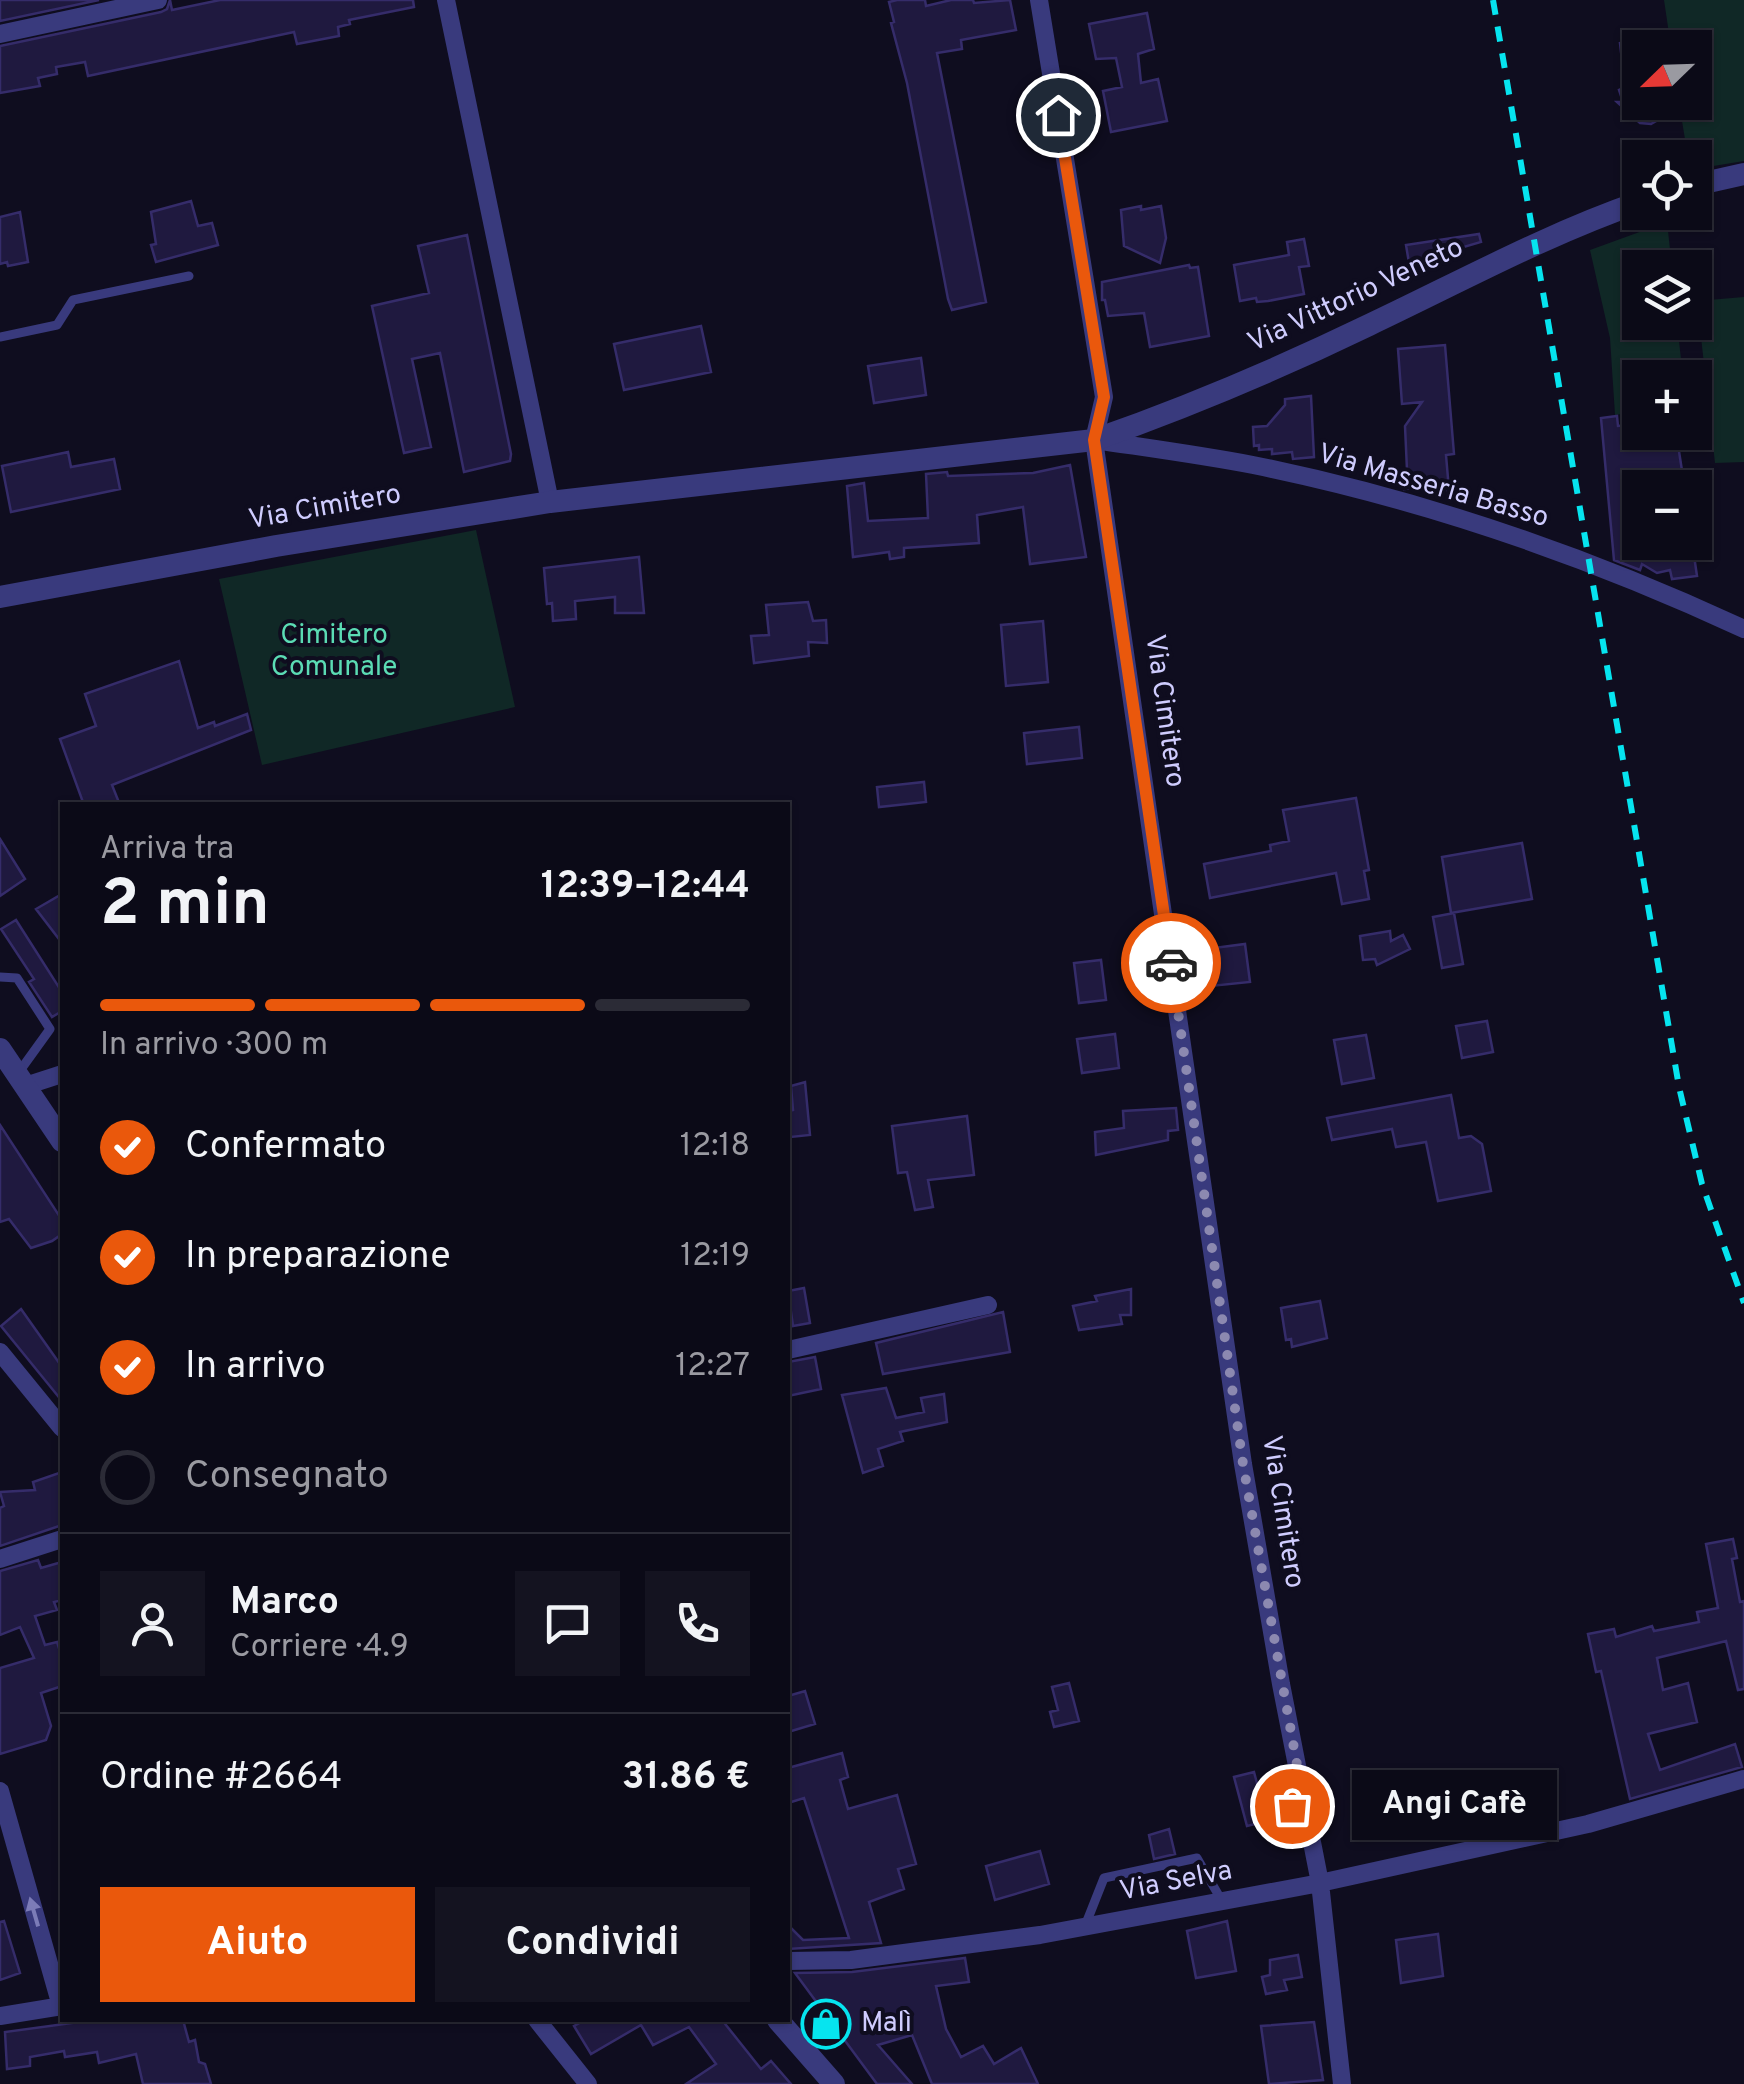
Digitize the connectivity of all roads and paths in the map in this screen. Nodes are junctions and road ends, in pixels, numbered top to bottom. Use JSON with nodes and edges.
{"nodes":[{"id":1,"x":158,"y":0,"type":"edge"},
{"id":2,"x":446,"y":0,"type":"edge"},
{"id":3,"x":1040,"y":0,"type":"edge"},
{"id":4,"x":0,"y":34,"type":"edge"},
{"id":5,"x":1744,"y":174,"type":"edge"},
{"id":6,"x":1712,"y":181,"type":"edge"},
{"id":7,"x":1622,"y":210,"type":"edge"},
{"id":8,"x":189,"y":276,"type":"dead end"},
{"id":9,"x":0,"y":337,"type":"edge"},
{"id":10,"x":1094,"y":440,"type":"junction"},
{"id":11,"x":550,"y":502,"type":"junction"},
{"id":12,"x":0,"y":597,"type":"edge"},
{"id":13,"x":1744,"y":629,"type":"edge"},
{"id":14,"x":0,"y":976,"type":"edge"},
{"id":15,"x":0,"y":1049,"type":"edge"},
{"id":16,"x":60,"y":1074,"type":"edge"},
{"id":17,"x":21,"y":1080,"type":"junction"},
{"id":18,"x":60,"y":1138,"type":"edge"},
{"id":19,"x":988,"y":1304,"type":"dead end"},
{"id":20,"x":790,"y":1350,"type":"edge"},
{"id":21,"x":0,"y":1352,"type":"edge"},
{"id":22,"x":60,"y":1426,"type":"edge"},
{"id":23,"x":60,"y":1540,"type":"edge"},
{"id":24,"x":0,"y":1558,"type":"edge"},
{"id":25,"x":1744,"y":1779,"type":"edge"},
{"id":26,"x":0,"y":1791,"type":"edge"},
{"id":27,"x":1320,"y":1883,"type":"junction"},
{"id":28,"x":1222,"y":1901,"type":"junction"},
{"id":29,"x":1085,"y":1927,"type":"junction"},
{"id":30,"x":790,"y":1961,"type":"edge"},
{"id":31,"x":60,"y":1999,"type":"edge"},
{"id":32,"x":60,"y":2006,"type":"edge"},
{"id":33,"x":0,"y":2016,"type":"edge"},
{"id":34,"x":538,"y":2022,"type":"edge"},
{"id":35,"x":780,"y":2022,"type":"edge"},
{"id":36,"x":588,"y":2084,"type":"edge"},
{"id":37,"x":834,"y":2084,"type":"edge"},
{"id":38,"x":1342,"y":2084,"type":"edge"}],
"edges":[{"from":1,"to":4,"type":"street"},
{"from":2,"to":11,"type":"street"},
{"from":3,"to":10,"type":"street"},
{"from":5,"to":6,"type":"street"},
{"from":7,"to":10,"type":"street","name":"Via Vittorio Veneto"},
{"from":8,"to":9,"type":"lane"},
{"from":10,"to":11,"type":"street","name":"Via Cimitero"},
{"from":10,"to":13,"type":"street","name":"Via Masseria Basso"},
{"from":10,"to":27,"type":"street","name":"Via Cimitero"},
{"from":11,"to":12,"type":"street","name":"Via Cimitero"},
{"from":14,"to":17,"type":"lane"},
{"from":15,"to":17,"type":"street"},
{"from":16,"to":17,"type":"street"},
{"from":17,"to":18,"type":"street"},
{"from":19,"to":20,"type":"street"},
{"from":21,"to":22,"type":"street"},
{"from":23,"to":24,"type":"street"},
{"from":25,"to":27,"type":"street","name":"Via Selva"},
{"from":31,"to":26,"type":"street","one_way":true},
{"from":27,"to":28,"type":"street","name":"Via Selva"},
{"from":27,"to":38,"type":"street","name":"Via Cimitero"},
{"from":28,"to":29,"type":"street","name":"Via Selva"},
{"from":28,"to":29,"type":"lane"},
{"from":29,"to":30,"type":"street","name":"Via Selva"},
{"from":32,"to":33,"type":"street"},
{"from":34,"to":36,"type":"street"},
{"from":35,"to":37,"type":"street"}]}
